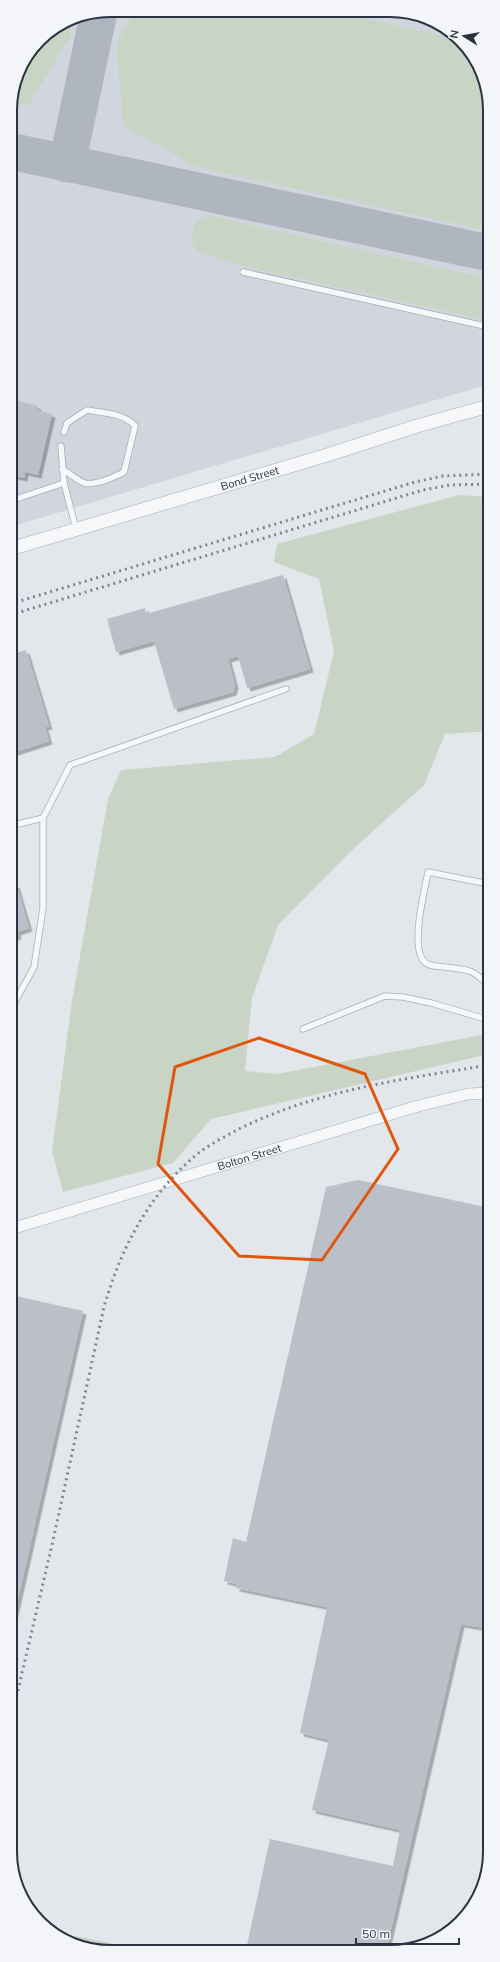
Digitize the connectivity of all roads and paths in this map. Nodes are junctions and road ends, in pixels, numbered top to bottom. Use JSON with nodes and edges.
{"nodes":[{"id":1,"x":243,"y":272,"type":"dead end"},
{"id":2,"x":483,"y":326,"type":"edge"},
{"id":3,"x":483,"y":408,"type":"edge"},
{"id":4,"x":64,"y":432,"type":"dead end"},
{"id":5,"x":61,"y":446,"type":"dead end"},
{"id":6,"x":62,"y":469,"type":"junction"},
{"id":7,"x":64,"y":484,"type":"junction"},
{"id":8,"x":17,"y":499,"type":"edge"},
{"id":9,"x":76,"y":529,"type":"junction"},
{"id":10,"x":17,"y":547,"type":"edge"},
{"id":11,"x":286,"y":689,"type":"dead end"},
{"id":12,"x":43,"y":818,"type":"junction"},
{"id":13,"x":17,"y":824,"type":"edge"},
{"id":14,"x":483,"y":883,"type":"edge"},
{"id":15,"x":483,"y":980,"type":"edge"},
{"id":16,"x":18,"y":995,"type":"edge"},
{"id":17,"x":483,"y":1018,"type":"edge"},
{"id":18,"x":303,"y":1029,"type":"dead end"},
{"id":19,"x":483,"y":1093,"type":"edge"},
{"id":20,"x":17,"y":1227,"type":"edge"}],
"edges":[{"from":1,"to":2,"type":"lane"},
{"from":3,"to":9,"type":"street","name":"Bond Street"},
{"from":4,"to":6,"type":"lane"},
{"from":5,"to":6,"type":"lane"},
{"from":6,"to":7,"type":"lane"},
{"from":7,"to":8,"type":"lane"},
{"from":7,"to":9,"type":"lane"},
{"from":9,"to":10,"type":"street","name":"Bond Street"},
{"from":11,"to":12,"type":"lane"},
{"from":12,"to":13,"type":"lane"},
{"from":12,"to":16,"type":"lane"},
{"from":14,"to":15,"type":"lane"},
{"from":17,"to":18,"type":"lane"},
{"from":19,"to":20,"type":"street","name":"Bolton Street"}]}
